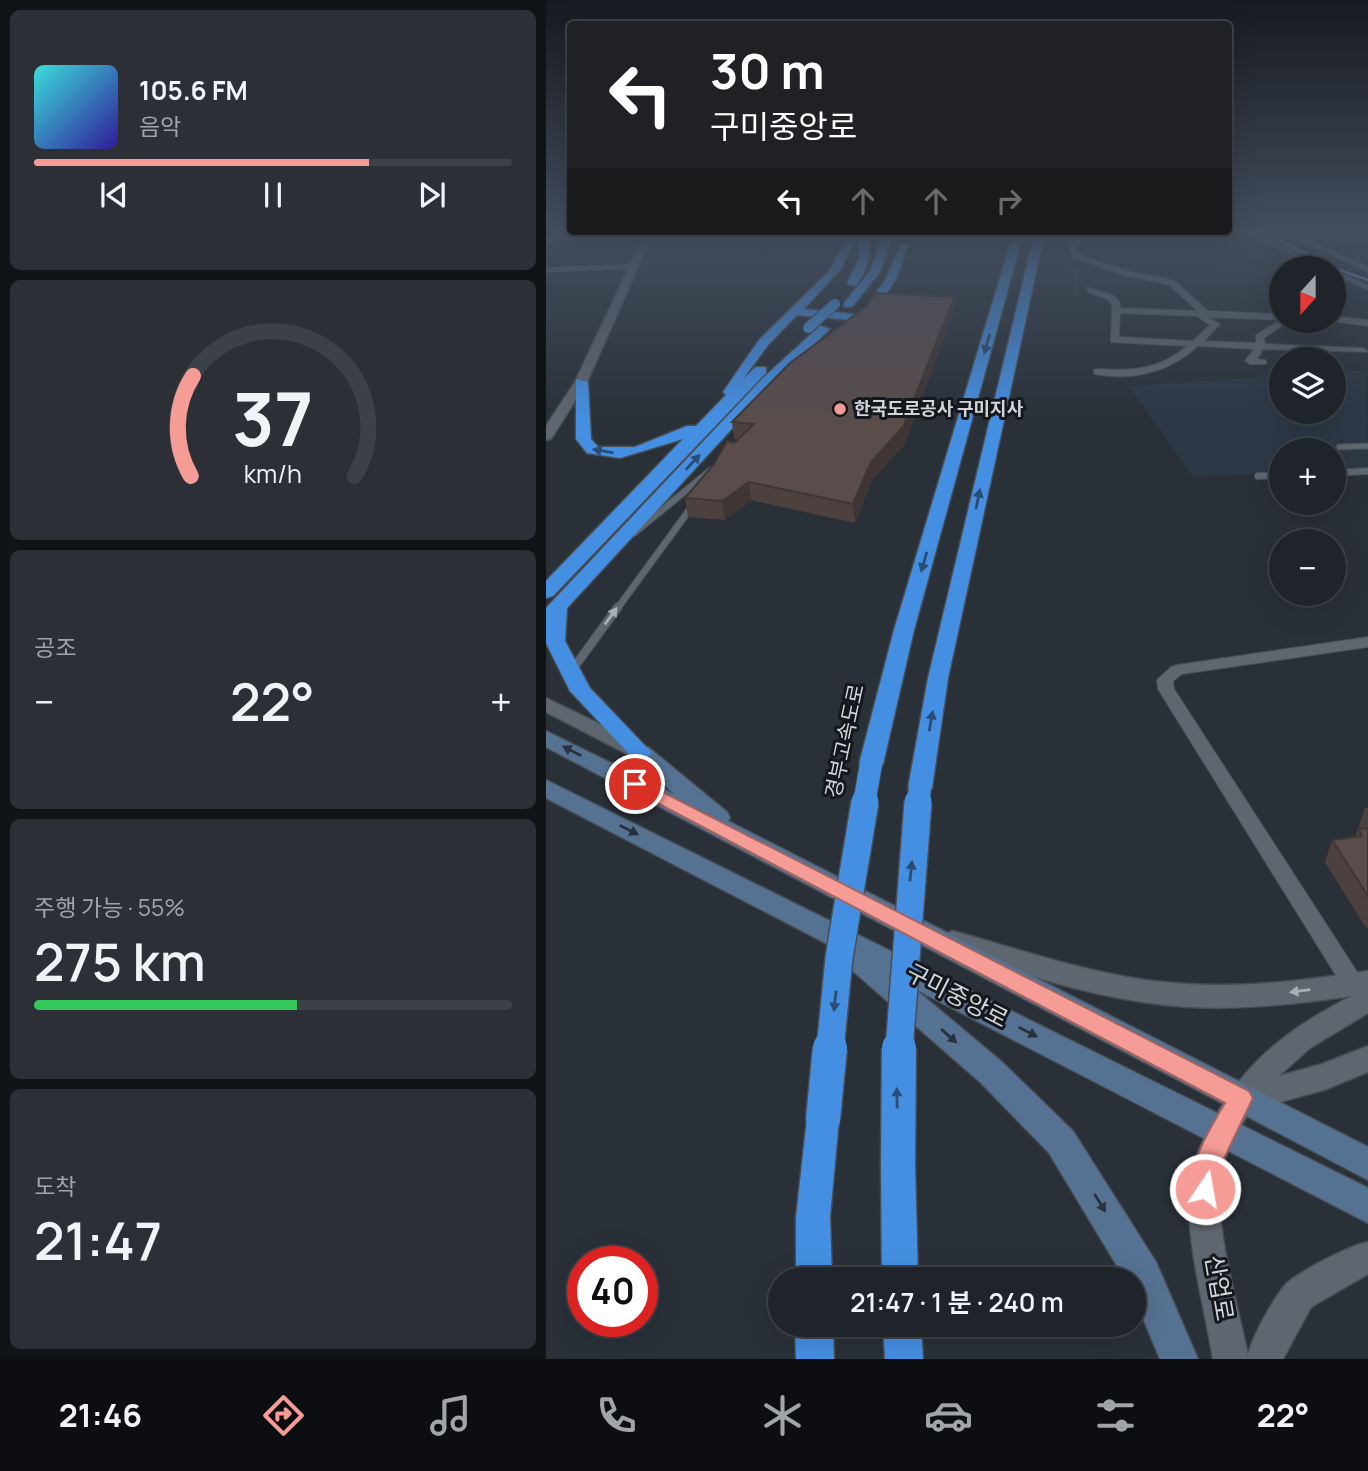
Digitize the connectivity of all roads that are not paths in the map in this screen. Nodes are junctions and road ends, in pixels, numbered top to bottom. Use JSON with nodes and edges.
{"nodes":[{"id":1,"x":621,"y":294,"type":"edge"},
{"id":2,"x":811,"y":294,"type":"edge"},
{"id":3,"x":847,"y":294,"type":"edge"},
{"id":4,"x":851,"y":294,"type":"edge"},
{"id":5,"x":880,"y":294,"type":"edge"},
{"id":6,"x":1002,"y":294,"type":"edge"},
{"id":7,"x":1026,"y":294,"type":"edge"},
{"id":8,"x":1103,"y":294,"type":"edge"},
{"id":9,"x":1185,"y":294,"type":"edge"},
{"id":10,"x":841,"y":304,"type":"junction"},
{"id":11,"x":1115,"y":310,"type":"junction"},
{"id":12,"x":794,"y":311,"type":"junction"},
{"id":13,"x":1204,"y":312,"type":"junction"},
{"id":14,"x":1269,"y":316,"type":"edge"},
{"id":15,"x":1346,"y":320,"type":"edge"},
{"id":16,"x":1365,"y":321,"type":"edge"},
{"id":17,"x":816,"y":328,"type":"junction"},
{"id":18,"x":1271,"y":333,"type":"edge"},
{"id":19,"x":1260,"y":342,"type":"junction"},
{"id":20,"x":1196,"y":344,"type":"junction"},
{"id":21,"x":1367,"y":353,"type":"edge"},
{"id":22,"x":1263,"y":362,"type":"dead end"},
{"id":23,"x":1097,"y":372,"type":"dead end"},
{"id":24,"x":582,"y":382,"type":"junction"},
{"id":25,"x":724,"y":405,"type":"junction"},
{"id":26,"x":712,"y":418,"type":"junction"},
{"id":27,"x":551,"y":422,"type":"edge"},
{"id":28,"x":546,"y":436,"type":"edge"},
{"id":29,"x":1368,"y":446,"type":"edge"},
{"id":30,"x":1346,"y":447,"type":"edge"},
{"id":31,"x":1368,"y":471,"type":"edge"},
{"id":32,"x":1346,"y":472,"type":"edge"},
{"id":33,"x":1258,"y":476,"type":"dead end"},
{"id":34,"x":1269,"y":476,"type":"edge"},
{"id":35,"x":708,"y":485,"type":"edge"},
{"id":36,"x":700,"y":495,"type":"edge"},
{"id":37,"x":608,"y":555,"type":"junction"},
{"id":38,"x":550,"y":607,"type":"edge"},
{"id":39,"x":1368,"y":642,"type":"edge"},
{"id":40,"x":571,"y":672,"type":"junction"},
{"id":41,"x":546,"y":704,"type":"edge"},
{"id":42,"x":546,"y":738,"type":"edge"},
{"id":43,"x":640,"y":752,"type":"junction"},
{"id":44,"x":553,"y":793,"type":"edge"},
{"id":45,"x":746,"y":842,"type":"junction"},
{"id":46,"x":822,"y":928,"type":"junction"},
{"id":47,"x":921,"y":932,"type":"junction"},
{"id":48,"x":1363,"y":988,"type":"edge"},
{"id":49,"x":1368,"y":1059,"type":"edge"},
{"id":50,"x":1241,"y":1098,"type":"junction"},
{"id":51,"x":1222,"y":1131,"type":"junction"},
{"id":52,"x":1368,"y":1164,"type":"edge"},
{"id":53,"x":1368,"y":1206,"type":"edge"},
{"id":54,"x":1368,"y":1258,"type":"edge"},
{"id":55,"x":814,"y":1267,"type":"edge"},
{"id":56,"x":900,"y":1267,"type":"edge"},
{"id":57,"x":814,"y":1337,"type":"edge"},
{"id":58,"x":903,"y":1337,"type":"edge"},
{"id":59,"x":815,"y":1359,"type":"edge"},
{"id":60,"x":904,"y":1359,"type":"edge"},
{"id":61,"x":1179,"y":1359,"type":"edge"},
{"id":62,"x":1231,"y":1359,"type":"edge"},
{"id":63,"x":1265,"y":1359,"type":"edge"}],
"edges":[{"from":1,"to":24,"type":"street"},
{"from":2,"to":12,"type":"highway"},
{"from":3,"to":10,"type":"highway"},
{"from":4,"to":10,"type":"highway"},
{"from":5,"to":12,"type":"highway"},
{"from":6,"to":55,"type":"highway","name":"경부고속도로","one_way":true,"bridge":true},
{"from":56,"to":7,"type":"highway","one_way":true,"bridge":true},
{"from":8,"to":11,"type":"street"},
{"from":9,"to":13,"type":"street"},
{"from":10,"to":17,"type":"highway"},
{"from":11,"to":13,"type":"street"},
{"from":11,"to":20,"type":"street"},
{"from":12,"to":25,"type":"highway"},
{"from":13,"to":14,"type":"street"},
{"from":13,"to":20,"type":"street"},
{"from":15,"to":16,"type":"street"},
{"from":17,"to":25,"type":"highway"},
{"from":37,"to":17,"type":"highway","one_way":true},
{"from":18,"to":19,"type":"street"},
{"from":19,"to":20,"type":"street"},
{"from":19,"to":21,"type":"street"},
{"from":19,"to":22,"type":"street"},
{"from":20,"to":23,"type":"street"},
{"from":26,"to":24,"type":"highway","one_way":true},
{"from":24,"to":27,"type":"street"},
{"from":25,"to":26,"type":"highway"},
{"from":26,"to":38,"type":"highway"},
{"from":27,"to":28,"type":"street"},
{"from":29,"to":30,"type":"lane"},
{"from":31,"to":32,"type":"lane"},
{"from":33,"to":34,"type":"lane"},
{"from":35,"to":37,"type":"lane"},
{"from":40,"to":36,"type":"lane","one_way":true},
{"from":37,"to":38,"type":"highway"},
{"from":38,"to":40,"type":"highway"},
{"from":39,"to":48,"type":"street"},
{"from":40,"to":43,"type":"highway"},
{"from":41,"to":43,"type":"street"},
{"from":45,"to":42,"type":"main road","name":"구미중앙로","one_way":true},
{"from":43,"to":45,"type":"main road"},
{"from":44,"to":46,"type":"main road","name":"구미중앙로","one_way":true},
{"from":45,"to":47,"type":"main road","name":"구미중앙로"},
{"from":46,"to":51,"type":"main road","name":"구미중앙로","one_way":true},
{"from":46,"to":61,"type":"main road","one_way":true},
{"from":48,"to":47,"type":"street","one_way":true},
{"from":47,"to":50,"type":"main road","name":"구미중앙로"},
{"from":48,"to":50,"type":"street","name":"산업로"},
{"from":49,"to":50,"type":"street"},
{"from":50,"to":51,"type":"street","name":"산업로"},
{"from":50,"to":52,"type":"main road","name":"구미중앙로"},
{"from":51,"to":53,"type":"main road","name":"구미중앙로"},
{"from":51,"to":62,"type":"street","name":"산업로"},
{"from":54,"to":63,"type":"street"},
{"from":57,"to":59,"type":"highway"},
{"from":58,"to":60,"type":"highway"}]}
